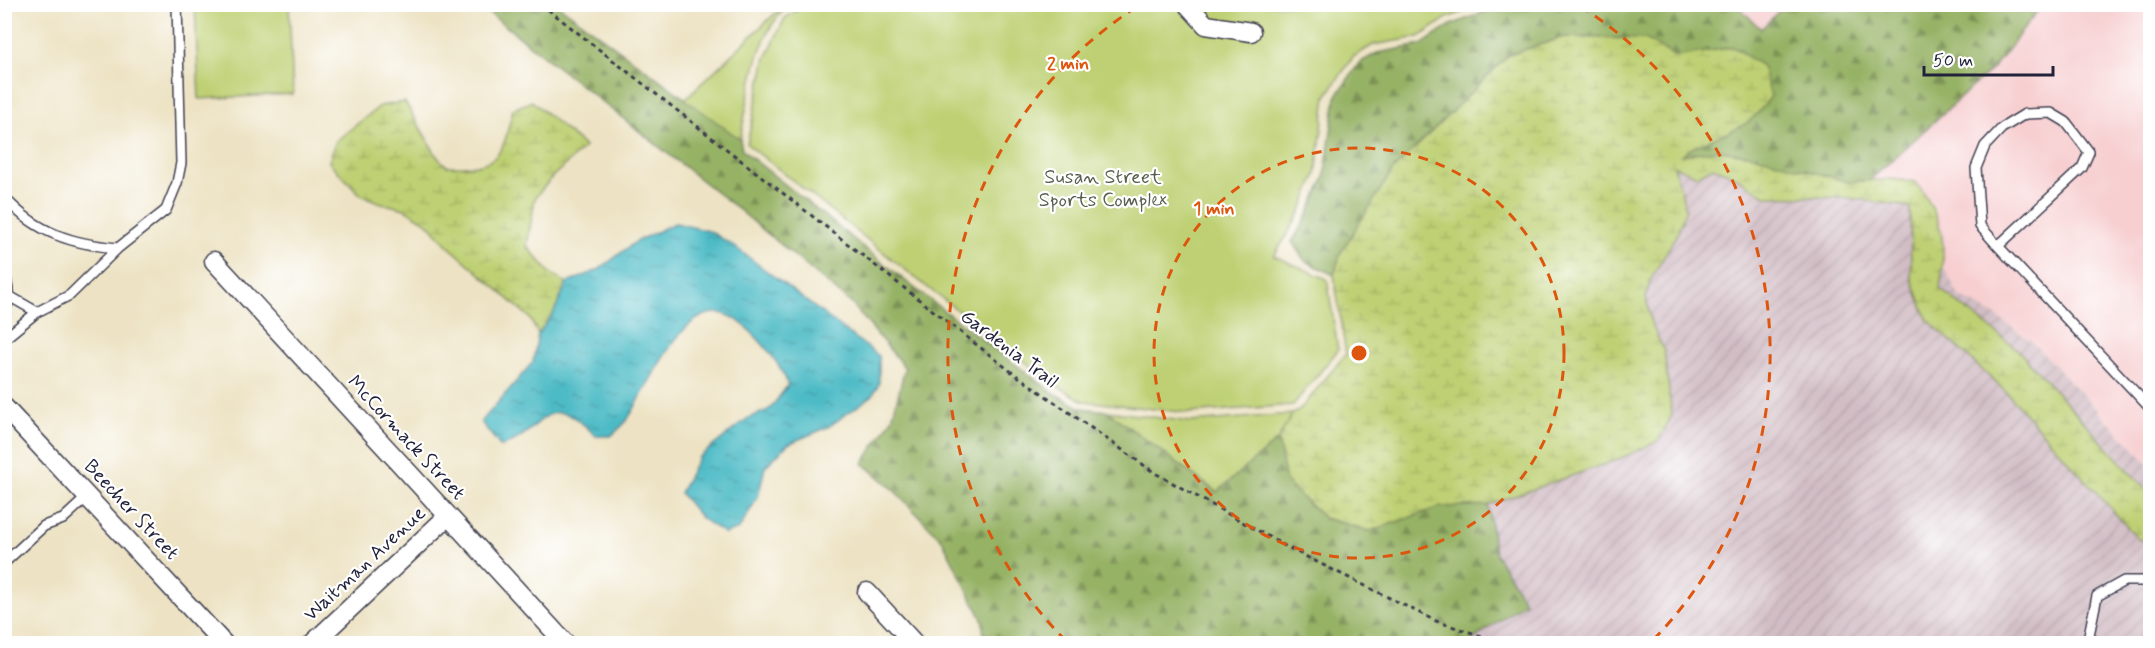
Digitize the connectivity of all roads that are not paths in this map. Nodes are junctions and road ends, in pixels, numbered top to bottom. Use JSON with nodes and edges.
{"nodes":[{"id":1,"x":177,"y":4,"type":"edge"},
{"id":2,"x":1187,"y":4,"type":"edge"},
{"id":3,"x":1251,"y":32,"type":"dead end"},
{"id":4,"x":4,"y":197,"type":"edge"},
{"id":5,"x":1998,"y":246,"type":"junction"},
{"id":6,"x":118,"y":248,"type":"junction"},
{"id":7,"x":214,"y":261,"type":"dead end"},
{"id":8,"x":4,"y":265,"type":"edge"},
{"id":9,"x":9,"y":296,"type":"junction"},
{"id":10,"x":37,"y":312,"type":"junction"},
{"id":11,"x":4,"y":319,"type":"edge"},
{"id":12,"x":4,"y":339,"type":"edge"},
{"id":13,"x":4,"y":407,"type":"edge"},
{"id":14,"x":2151,"y":408,"type":"edge"},
{"id":15,"x":88,"y":496,"type":"junction"},
{"id":16,"x":448,"y":516,"type":"junction"},
{"id":17,"x":4,"y":563,"type":"edge"},
{"id":18,"x":2151,"y":581,"type":"edge"},
{"id":19,"x":867,"y":592,"type":"dead end"},
{"id":20,"x":224,"y":644,"type":"edge"},
{"id":21,"x":312,"y":644,"type":"edge"},
{"id":22,"x":566,"y":644,"type":"edge"},
{"id":23,"x":915,"y":644,"type":"edge"},
{"id":24,"x":2096,"y":644,"type":"edge"}],
"edges":[{"from":1,"to":6,"type":"lane"},
{"from":2,"to":3,"type":"street"},
{"from":4,"to":6,"type":"lane"},
{"from":5,"to":5,"type":"lane"},
{"from":5,"to":14,"type":"lane"},
{"from":6,"to":10,"type":"lane"},
{"from":7,"to":16,"type":"street","name":"McCormack Street"},
{"from":8,"to":9,"type":"lane"},
{"from":9,"to":10,"type":"lane"},
{"from":9,"to":11,"type":"lane"},
{"from":10,"to":12,"type":"lane"},
{"from":13,"to":15,"type":"street","name":"Beecher Street"},
{"from":15,"to":17,"type":"lane"},
{"from":15,"to":20,"type":"street","name":"Beecher Street"},
{"from":16,"to":21,"type":"street","name":"Waitman Avenue"},
{"from":16,"to":22,"type":"street","name":"McCormack Street"},
{"from":18,"to":24,"type":"lane"},
{"from":19,"to":23,"type":"street"}]}
